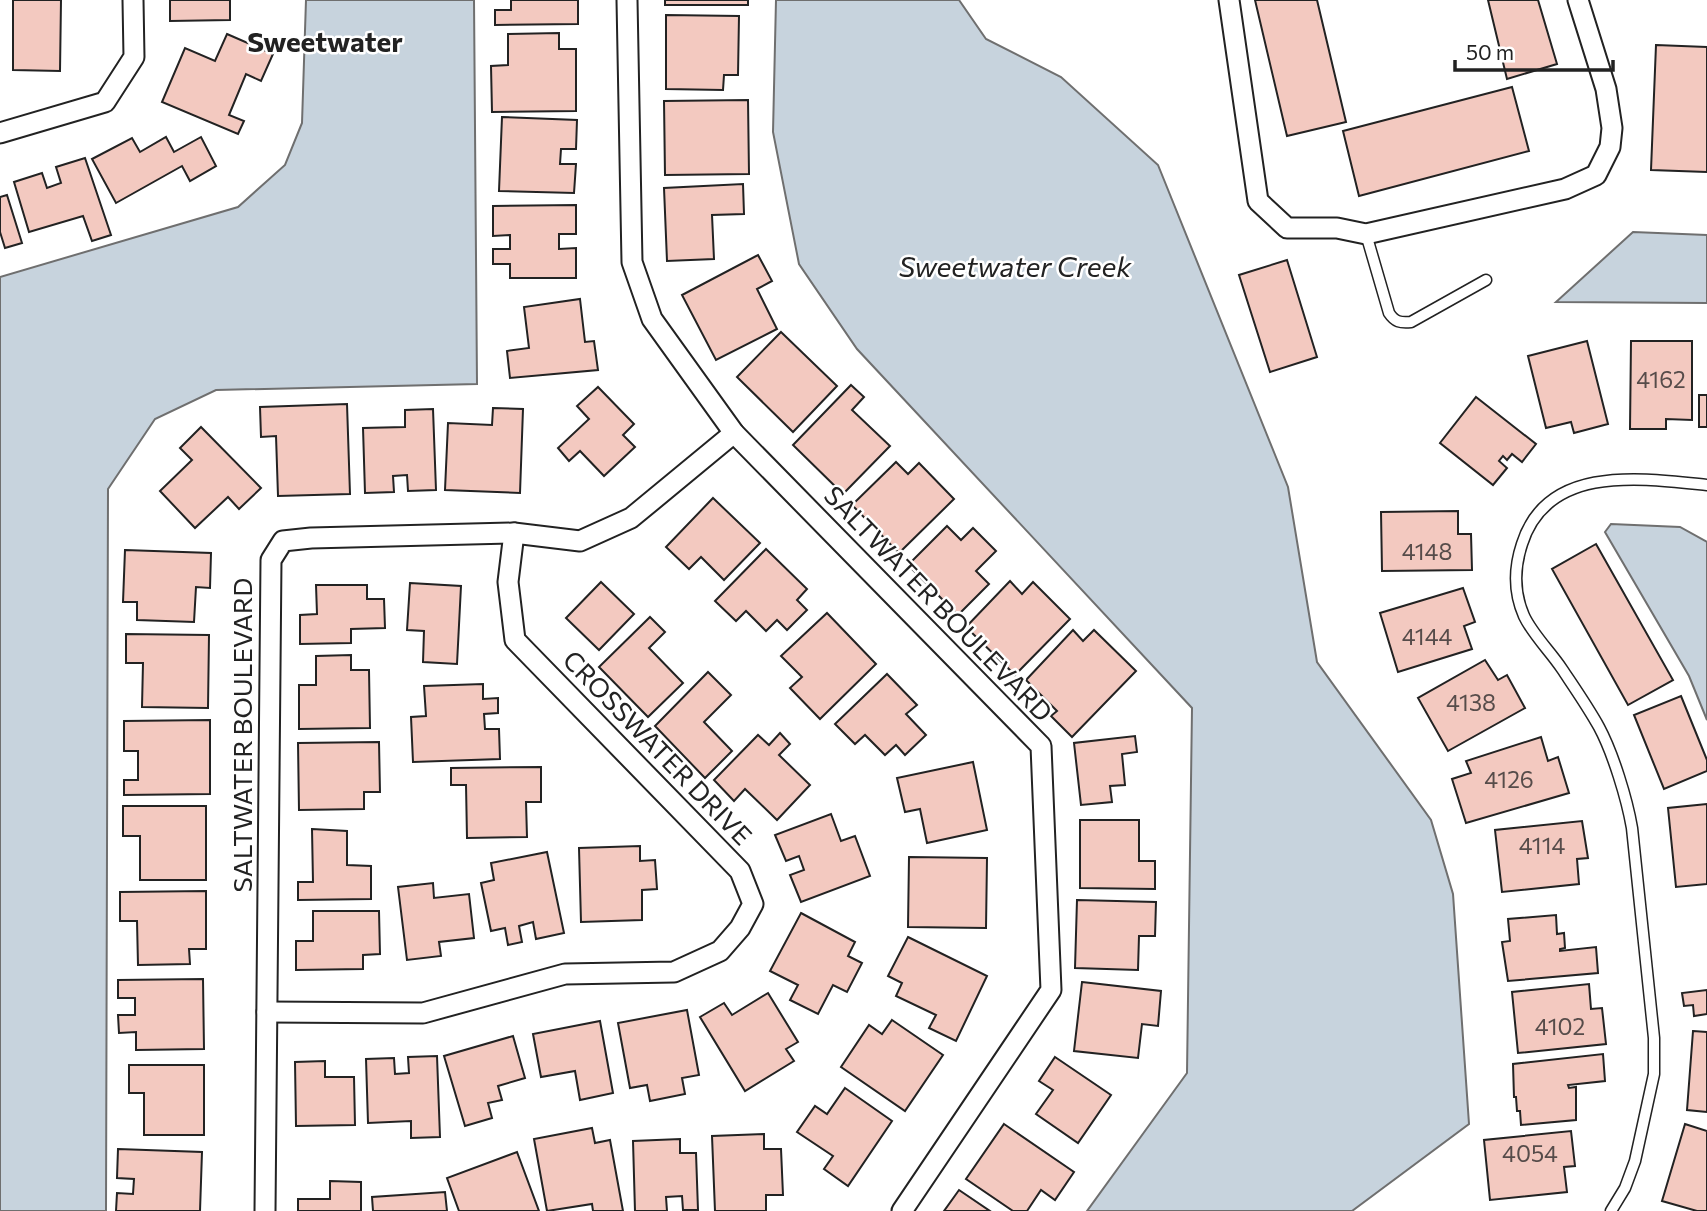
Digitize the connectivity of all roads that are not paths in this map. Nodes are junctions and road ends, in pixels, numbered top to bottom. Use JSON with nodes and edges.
{"nodes":[{"id":1,"x":134,"y":0,"type":"edge"},
{"id":2,"x":626,"y":0,"type":"edge"},
{"id":3,"x":1229,"y":0,"type":"edge"},
{"id":4,"x":1583,"y":1,"type":"edge"},
{"id":5,"x":0,"y":133,"type":"edge"},
{"id":6,"x":1366,"y":234,"type":"junction"},
{"id":7,"x":1486,"y":280,"type":"dead end"},
{"id":8,"x":734,"y":433,"type":"junction"},
{"id":9,"x":1707,"y":485,"type":"edge"},
{"id":10,"x":514,"y":533,"type":"junction"},
{"id":11,"x":267,"y":1012,"type":"junction"},
{"id":12,"x":265,"y":1211,"type":"edge"},
{"id":13,"x":902,"y":1211,"type":"edge"},
{"id":14,"x":1611,"y":1211,"type":"edge"}],
"edges":[{"from":1,"to":5,"type":"street"},
{"from":2,"to":8,"type":"street","name":"SALTWATER BOULEVARD"},
{"from":3,"to":6,"type":"street"},
{"from":4,"to":6,"type":"street"},
{"from":6,"to":7,"type":"lane"},
{"from":8,"to":10,"type":"street","name":"SALTWATER BOULEVARD"},
{"from":8,"to":13,"type":"street","name":"SALTWATER BOULEVARD"},
{"from":9,"to":14,"type":"lane"},
{"from":10,"to":11,"type":"street","name":"SALTWATER BOULEVARD"},
{"from":10,"to":11,"type":"street","name":"CROSSWATER DRIVE"},
{"from":11,"to":12,"type":"street","name":"SALTWATER BOULEVARD"}]}
